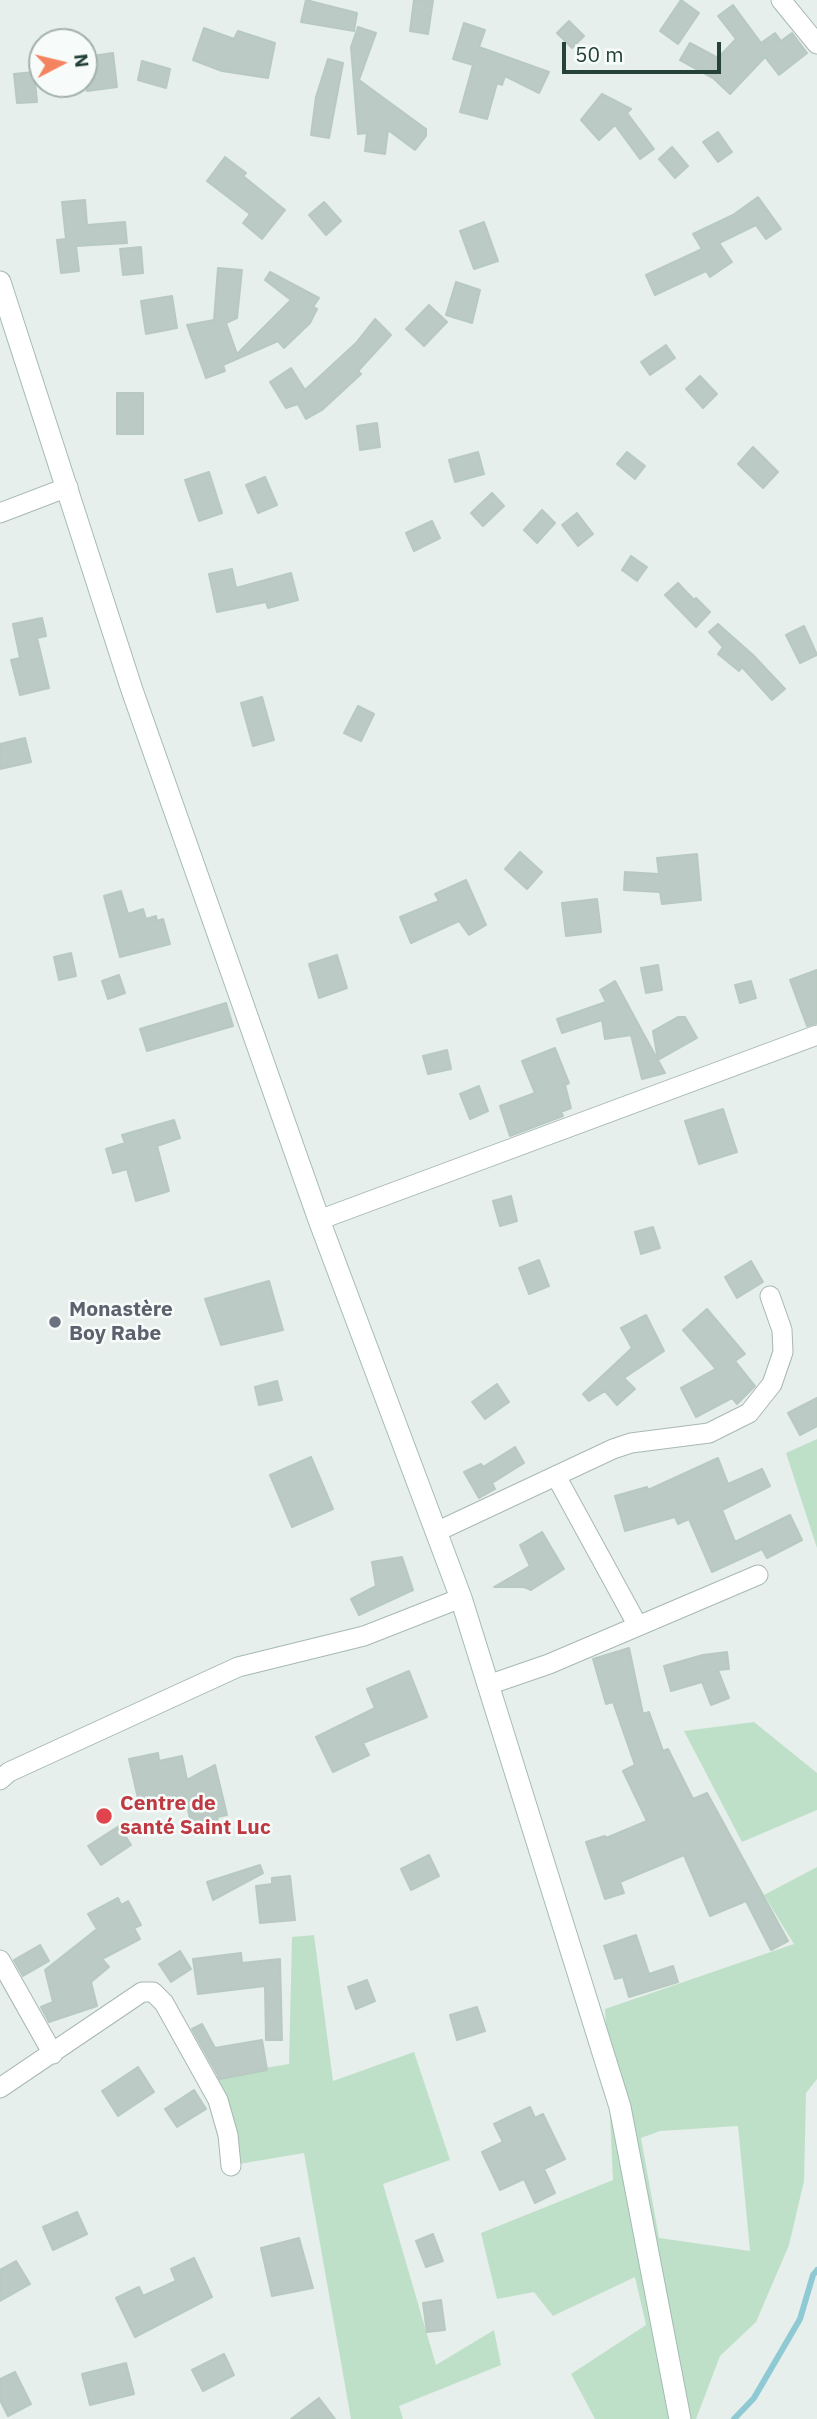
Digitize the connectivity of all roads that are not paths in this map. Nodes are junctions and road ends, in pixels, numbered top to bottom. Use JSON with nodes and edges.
{"nodes":[{"id":1,"x":781,"y":0,"type":"edge"},
{"id":2,"x":817,"y":44,"type":"edge"},
{"id":3,"x":0,"y":282,"type":"edge"},
{"id":4,"x":68,"y":487,"type":"junction"},
{"id":5,"x":0,"y":513,"type":"edge"},
{"id":6,"x":817,"y":1035,"type":"edge"},
{"id":7,"x":319,"y":1220,"type":"junction"},
{"id":8,"x":770,"y":1296,"type":"dead end"},
{"id":9,"x":556,"y":1476,"type":"junction"},
{"id":10,"x":436,"y":1532,"type":"junction"},
{"id":11,"x":758,"y":1575,"type":"dead end"},
{"id":12,"x":461,"y":1598,"type":"junction"},
{"id":13,"x":638,"y":1626,"type":"junction"},
{"id":14,"x":488,"y":1685,"type":"junction"},
{"id":15,"x":0,"y":1780,"type":"edge"},
{"id":16,"x":0,"y":1960,"type":"edge"},
{"id":17,"x":53,"y":2054,"type":"junction"},
{"id":18,"x":0,"y":2088,"type":"edge"},
{"id":19,"x":231,"y":2166,"type":"dead end"},
{"id":20,"x":680,"y":2419,"type":"edge"}],
"edges":[{"from":1,"to":2,"type":"street"},
{"from":3,"to":4,"type":"main road"},
{"from":4,"to":5,"type":"street"},
{"from":4,"to":7,"type":"main road"},
{"from":6,"to":7,"type":"street"},
{"from":7,"to":10,"type":"main road"},
{"from":8,"to":9,"type":"street"},
{"from":9,"to":10,"type":"street"},
{"from":9,"to":13,"type":"street"},
{"from":10,"to":12,"type":"main road"},
{"from":11,"to":13,"type":"street"},
{"from":12,"to":14,"type":"main road"},
{"from":12,"to":15,"type":"street"},
{"from":13,"to":14,"type":"street"},
{"from":14,"to":20,"type":"main road"},
{"from":16,"to":17,"type":"street"},
{"from":17,"to":18,"type":"street"},
{"from":17,"to":19,"type":"street"}]}
